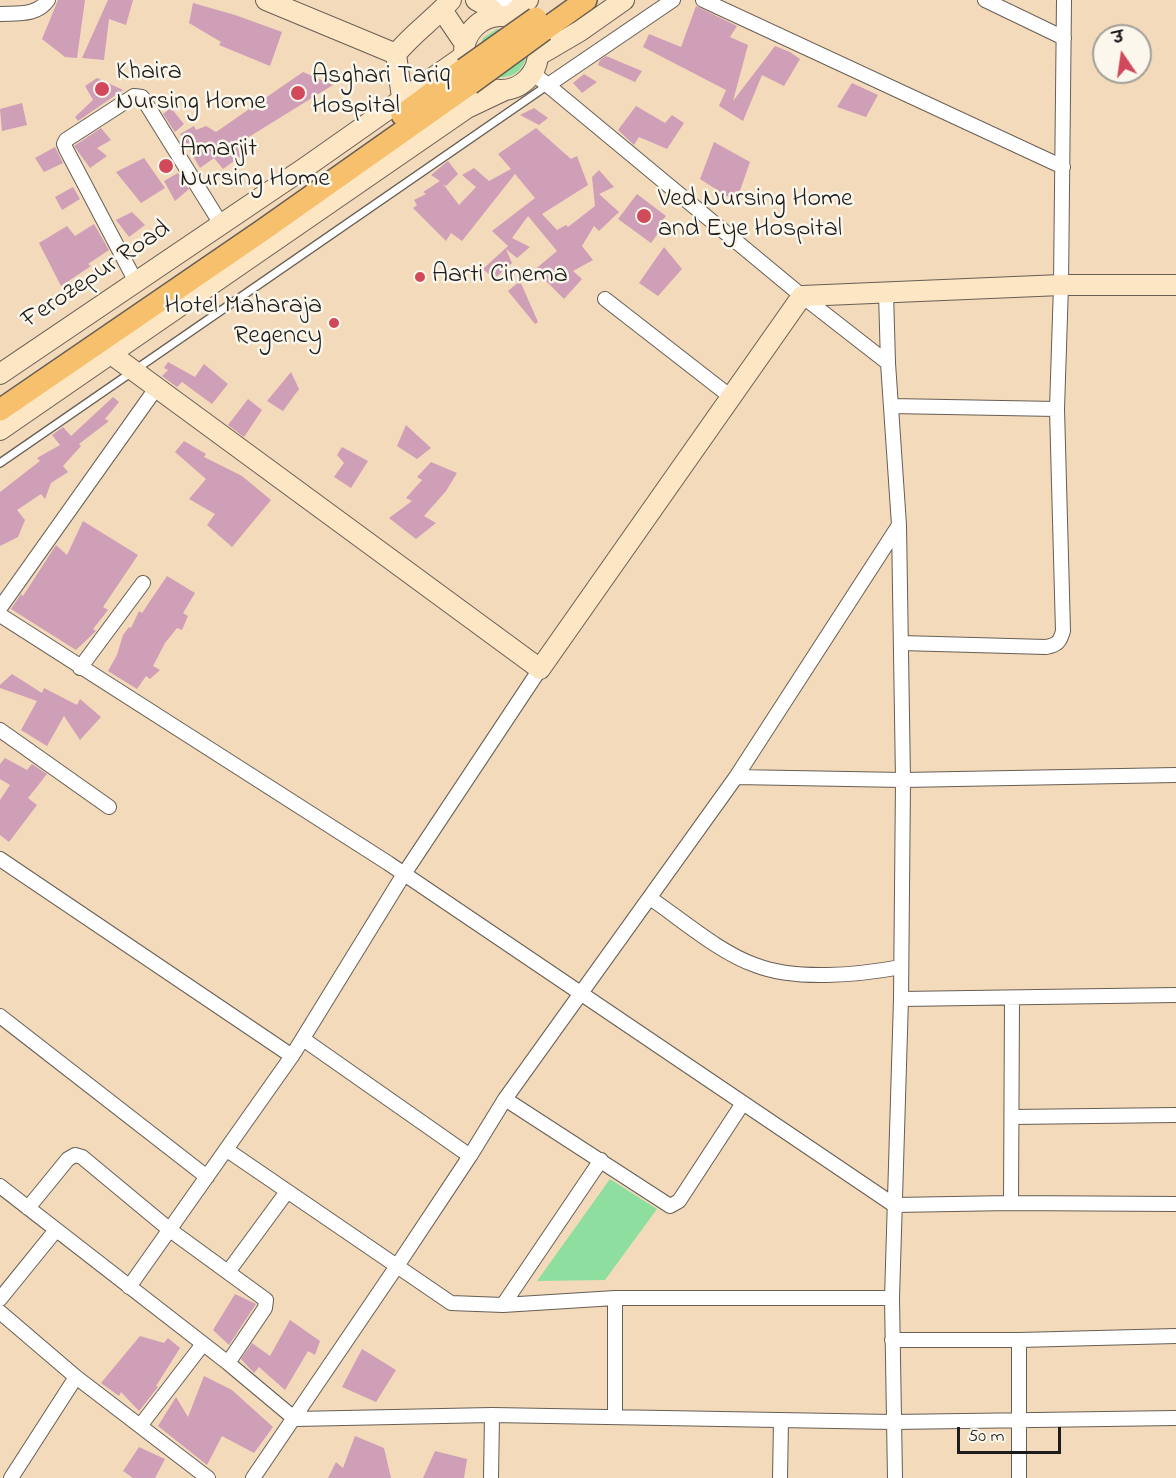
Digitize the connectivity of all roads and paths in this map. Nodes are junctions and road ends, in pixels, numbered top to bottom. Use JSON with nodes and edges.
{"nodes":[{"id":1,"x":48,"y":0,"type":"edge"},
{"id":2,"x":266,"y":0,"type":"edge"},
{"id":3,"x":528,"y":0,"type":"edge"},
{"id":4,"x":624,"y":0,"type":"edge"},
{"id":5,"x":673,"y":0,"type":"edge"},
{"id":6,"x":703,"y":0,"type":"edge"},
{"id":7,"x":985,"y":0,"type":"edge"},
{"id":8,"x":1064,"y":0,"type":"edge"},
{"id":9,"x":572,"y":4,"type":"edge"},
{"id":10,"x":447,"y":5,"type":"edge"},
{"id":11,"x":496,"y":8,"type":"edge"},
{"id":12,"x":0,"y":14,"type":"edge"},
{"id":13,"x":1064,"y":38,"type":"junction"},
{"id":14,"x":465,"y":50,"type":"junction"},
{"id":15,"x":396,"y":54,"type":"junction"},
{"id":16,"x":540,"y":71,"type":"junction"},
{"id":17,"x":505,"y":90,"type":"junction"},
{"id":18,"x":402,"y":99,"type":"junction"},
{"id":19,"x":1063,"y":167,"type":"junction"},
{"id":20,"x":221,"y":224,"type":"junction"},
{"id":21,"x":136,"y":282,"type":"junction"},
{"id":22,"x":1061,"y":285,"type":"junction"},
{"id":23,"x":1176,"y":285,"type":"edge"},
{"id":24,"x":886,"y":293,"type":"junction"},
{"id":25,"x":802,"y":296,"type":"junction"},
{"id":26,"x":605,"y":299,"type":"dead end"},
{"id":27,"x":111,"y":354,"type":"junction"},
{"id":28,"x":888,"y":363,"type":"junction"},
{"id":29,"x":134,"y":370,"type":"junction"},
{"id":30,"x":0,"y":374,"type":"edge"},
{"id":31,"x":157,"y":387,"type":"junction"},
{"id":32,"x":0,"y":395,"type":"edge"},
{"id":33,"x":731,"y":397,"type":"junction"},
{"id":34,"x":891,"y":406,"type":"junction"},
{"id":35,"x":1057,"y":409,"type":"junction"},
{"id":36,"x":0,"y":410,"type":"edge"},
{"id":37,"x":0,"y":430,"type":"edge"},
{"id":38,"x":0,"y":463,"type":"edge"},
{"id":39,"x":898,"y":525,"type":"junction"},
{"id":40,"x":143,"y":583,"type":"dead end"},
{"id":41,"x":0,"y":608,"type":"edge"},
{"id":42,"x":0,"y":615,"type":"edge"},
{"id":43,"x":901,"y":643,"type":"junction"},
{"id":44,"x":80,"y":668,"type":"junction"},
{"id":45,"x":540,"y":669,"type":"junction"},
{"id":46,"x":0,"y":730,"type":"edge"},
{"id":47,"x":1176,"y":775,"type":"edge"},
{"id":48,"x":736,"y":777,"type":"junction"},
{"id":49,"x":903,"y":780,"type":"junction"},
{"id":50,"x":109,"y":807,"type":"dead end"},
{"id":51,"x":0,"y":859,"type":"edge"},
{"id":52,"x":404,"y":874,"type":"junction"},
{"id":53,"x":650,"y":898,"type":"junction"},
{"id":54,"x":901,"y":967,"type":"junction"},
{"id":55,"x":581,"y":995,"type":"junction"},
{"id":56,"x":1176,"y":995,"type":"edge"},
{"id":57,"x":1012,"y":998,"type":"junction"},
{"id":58,"x":901,"y":999,"type":"junction"},
{"id":59,"x":0,"y":1016,"type":"edge"},
{"id":60,"x":303,"y":1039,"type":"junction"},
{"id":61,"x":292,"y":1056,"type":"junction"},
{"id":62,"x":505,"y":1099,"type":"junction"},
{"id":63,"x":743,"y":1103,"type":"junction"},
{"id":64,"x":1176,"y":1115,"type":"edge"},
{"id":65,"x":1013,"y":1117,"type":"junction"},
{"id":66,"x":226,"y":1150,"type":"junction"},
{"id":67,"x":470,"y":1156,"type":"junction"},
{"id":68,"x":601,"y":1160,"type":"junction"},
{"id":69,"x":207,"y":1177,"type":"junction"},
{"id":70,"x":0,"y":1186,"type":"edge"},
{"id":71,"x":286,"y":1193,"type":"junction"},
{"id":72,"x":1011,"y":1203,"type":"junction"},
{"id":73,"x":1176,"y":1204,"type":"edge"},
{"id":74,"x":894,"y":1205,"type":"junction"},
{"id":75,"x":28,"y":1209,"type":"junction"},
{"id":76,"x":56,"y":1230,"type":"junction"},
{"id":77,"x":170,"y":1230,"type":"junction"},
{"id":78,"x":397,"y":1266,"type":"junction"},
{"id":79,"x":228,"y":1272,"type":"junction"},
{"id":80,"x":129,"y":1287,"type":"junction"},
{"id":81,"x":615,"y":1298,"type":"junction"},
{"id":82,"x":892,"y":1298,"type":"junction"},
{"id":83,"x":0,"y":1299,"type":"edge"},
{"id":84,"x":503,"y":1305,"type":"junction"},
{"id":85,"x":0,"y":1312,"type":"edge"},
{"id":86,"x":1176,"y":1336,"type":"edge"},
{"id":87,"x":892,"y":1340,"type":"junction"},
{"id":88,"x":1019,"y":1340,"type":"junction"},
{"id":89,"x":203,"y":1344,"type":"junction"},
{"id":90,"x":228,"y":1363,"type":"junction"},
{"id":91,"x":76,"y":1377,"type":"junction"},
{"id":92,"x":492,"y":1415,"type":"junction"},
{"id":93,"x":615,"y":1417,"type":"junction"},
{"id":94,"x":1176,"y":1418,"type":"edge"},
{"id":95,"x":295,"y":1419,"type":"junction"},
{"id":96,"x":1019,"y":1420,"type":"junction"},
{"id":97,"x":781,"y":1421,"type":"junction"},
{"id":98,"x":893,"y":1422,"type":"junction"},
{"id":99,"x":140,"y":1426,"type":"junction"},
{"id":100,"x":11,"y":1478,"type":"edge"},
{"id":101,"x":208,"y":1478,"type":"edge"},
{"id":102,"x":252,"y":1478,"type":"edge"},
{"id":103,"x":491,"y":1478,"type":"edge"},
{"id":104,"x":780,"y":1478,"type":"edge"},
{"id":105,"x":895,"y":1478,"type":"edge"},
{"id":106,"x":1019,"y":1478,"type":"edge"}],
"edges":[{"from":1,"to":12,"type":"street"},
{"from":2,"to":15,"type":"street"},
{"from":3,"to":11,"type":"street"},
{"from":4,"to":16,"type":"street"},
{"from":5,"to":16,"type":"street"},
{"from":6,"to":19,"type":"street"},
{"from":7,"to":13,"type":"street"},
{"from":8,"to":13,"type":"street"},
{"from":9,"to":32,"type":"main road","bridge":true},
{"from":9,"to":36,"type":"main road","bridge":true},
{"from":10,"to":14,"type":"street"},
{"from":10,"to":15,"type":"street"},
{"from":11,"to":14,"type":"street"},
{"from":11,"to":16,"type":"street"},
{"from":13,"to":19,"type":"street"},
{"from":14,"to":17,"type":"street"},
{"from":14,"to":18,"type":"street","name":"Ferozepur Road"},
{"from":15,"to":18,"type":"street"},
{"from":16,"to":17,"type":"street"},
{"from":16,"to":25,"type":"street"},
{"from":16,"to":29,"type":"lane"},
{"from":17,"to":27,"type":"street"},
{"from":18,"to":20,"type":"street","name":"Ferozepur Road"},
{"from":19,"to":22,"type":"street"},
{"from":20,"to":21,"type":"street","name":"Ferozepur Road"},
{"from":20,"to":21,"type":"street"},
{"from":21,"to":30,"type":"street","name":"Ferozepur Road"},
{"from":22,"to":23,"type":"street"},
{"from":22,"to":24,"type":"street"},
{"from":22,"to":35,"type":"street"},
{"from":24,"to":25,"type":"street"},
{"from":24,"to":28,"type":"street"},
{"from":25,"to":28,"type":"street"},
{"from":25,"to":33,"type":"street"},
{"from":26,"to":33,"type":"street"},
{"from":27,"to":29,"type":"street"},
{"from":27,"to":37,"type":"street"},
{"from":28,"to":34,"type":"street"},
{"from":29,"to":31,"type":"street"},
{"from":29,"to":38,"type":"lane"},
{"from":31,"to":41,"type":"street"},
{"from":31,"to":45,"type":"street"},
{"from":33,"to":45,"type":"street"},
{"from":34,"to":35,"type":"street"},
{"from":34,"to":39,"type":"street"},
{"from":35,"to":43,"type":"street"},
{"from":39,"to":43,"type":"street"},
{"from":39,"to":48,"type":"street"},
{"from":40,"to":44,"type":"street"},
{"from":42,"to":44,"type":"street"},
{"from":43,"to":49,"type":"street"},
{"from":44,"to":52,"type":"street"},
{"from":45,"to":52,"type":"street"},
{"from":46,"to":50,"type":"street"},
{"from":47,"to":49,"type":"street"},
{"from":48,"to":49,"type":"street"},
{"from":48,"to":53,"type":"street"},
{"from":49,"to":54,"type":"street"},
{"from":51,"to":61,"type":"street"},
{"from":52,"to":55,"type":"street"},
{"from":52,"to":60,"type":"street"},
{"from":53,"to":54,"type":"street"},
{"from":53,"to":55,"type":"street"},
{"from":54,"to":58,"type":"street"},
{"from":55,"to":62,"type":"street"},
{"from":55,"to":63,"type":"street"},
{"from":56,"to":57,"type":"street"},
{"from":57,"to":58,"type":"street"},
{"from":57,"to":65,"type":"street"},
{"from":58,"to":74,"type":"street"},
{"from":59,"to":69,"type":"street"},
{"from":60,"to":61,"type":"street"},
{"from":60,"to":67,"type":"street"},
{"from":61,"to":66,"type":"street"},
{"from":62,"to":67,"type":"street"},
{"from":62,"to":68,"type":"street"},
{"from":63,"to":68,"type":"street"},
{"from":63,"to":74,"type":"street"},
{"from":64,"to":65,"type":"street"},
{"from":65,"to":72,"type":"street"},
{"from":66,"to":69,"type":"street"},
{"from":66,"to":71,"type":"street"},
{"from":67,"to":78,"type":"street"},
{"from":68,"to":84,"type":"street"},
{"from":69,"to":77,"type":"street"},
{"from":70,"to":75,"type":"street"},
{"from":71,"to":78,"type":"street"},
{"from":71,"to":79,"type":"street"},
{"from":72,"to":73,"type":"street"},
{"from":72,"to":74,"type":"street"},
{"from":74,"to":82,"type":"street"},
{"from":75,"to":76,"type":"street"},
{"from":75,"to":77,"type":"street"},
{"from":76,"to":80,"type":"street"},
{"from":76,"to":83,"type":"street"},
{"from":77,"to":79,"type":"street"},
{"from":77,"to":80,"type":"street"},
{"from":78,"to":84,"type":"street"},
{"from":78,"to":95,"type":"street"},
{"from":79,"to":90,"type":"street"},
{"from":80,"to":89,"type":"street"},
{"from":81,"to":82,"type":"street"},
{"from":81,"to":84,"type":"street"},
{"from":81,"to":93,"type":"street"},
{"from":82,"to":87,"type":"street"},
{"from":85,"to":91,"type":"street"},
{"from":86,"to":88,"type":"street"},
{"from":87,"to":88,"type":"street"},
{"from":87,"to":98,"type":"street"},
{"from":88,"to":96,"type":"street"},
{"from":89,"to":90,"type":"street"},
{"from":89,"to":99,"type":"street"},
{"from":90,"to":95,"type":"street"},
{"from":91,"to":99,"type":"street"},
{"from":91,"to":100,"type":"street"},
{"from":92,"to":93,"type":"street"},
{"from":92,"to":95,"type":"street"},
{"from":92,"to":103,"type":"street"},
{"from":93,"to":97,"type":"street"},
{"from":94,"to":96,"type":"street"},
{"from":95,"to":102,"type":"street"},
{"from":96,"to":98,"type":"street"},
{"from":96,"to":106,"type":"street"},
{"from":97,"to":98,"type":"street"},
{"from":97,"to":104,"type":"street"},
{"from":98,"to":105,"type":"street"},
{"from":99,"to":101,"type":"street"}]}
